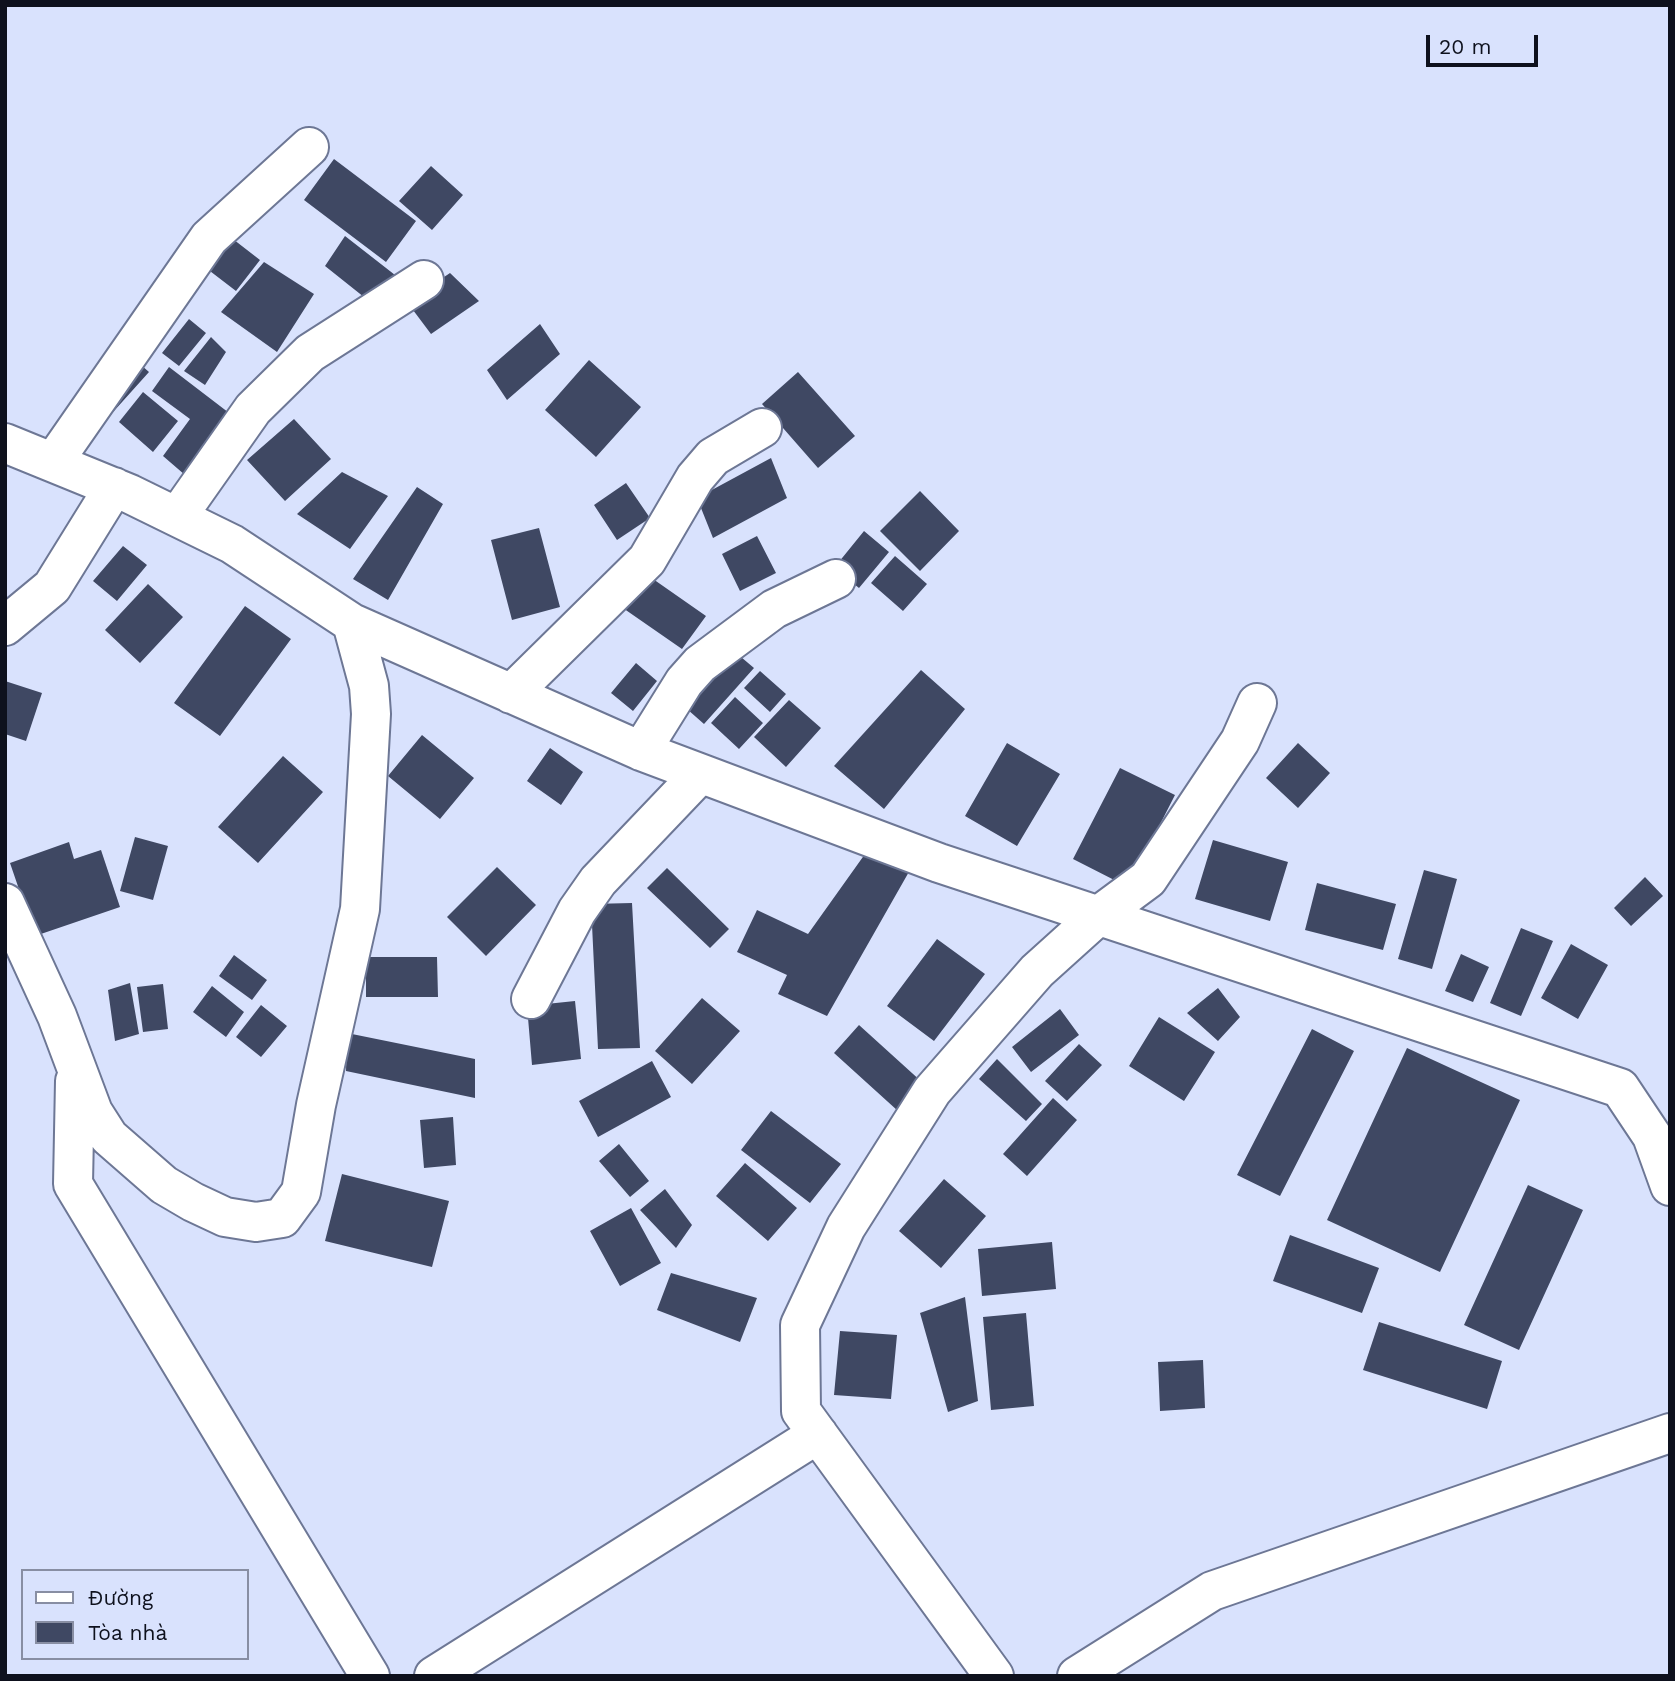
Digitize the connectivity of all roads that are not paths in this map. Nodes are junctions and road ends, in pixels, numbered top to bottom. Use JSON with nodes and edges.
{"nodes":[{"id":1,"x":309,"y":148,"type":"dead end"},
{"id":2,"x":424,"y":280,"type":"dead end"},
{"id":3,"x":762,"y":428,"type":"dead end"},
{"id":4,"x":5,"y":443,"type":"edge"},
{"id":5,"x":54,"y":461,"type":"junction"},
{"id":6,"x":114,"y":487,"type":"junction"},
{"id":7,"x":177,"y":517,"type":"junction"},
{"id":8,"x":836,"y":579,"type":"dead end"},
{"id":9,"x":352,"y":623,"type":"junction"},
{"id":10,"x":5,"y":626,"type":"edge"},
{"id":11,"x":511,"y":694,"type":"junction"},
{"id":12,"x":1257,"y":703,"type":"dead end"},
{"id":13,"x":641,"y":751,"type":"junction"},
{"id":14,"x":700,"y":774,"type":"junction"},
{"id":15,"x":5,"y":903,"type":"edge"},
{"id":16,"x":1098,"y":916,"type":"junction"},
{"id":17,"x":531,"y":999,"type":"dead end"},
{"id":18,"x":75,"y":1064,"type":"junction"},
{"id":19,"x":1670,"y":1186,"type":"edge"},
{"id":20,"x":1670,"y":1433,"type":"edge"},
{"id":21,"x":818,"y":1434,"type":"junction"},
{"id":22,"x":370,"y":1676,"type":"edge"},
{"id":23,"x":434,"y":1676,"type":"edge"},
{"id":24,"x":994,"y":1676,"type":"edge"},
{"id":25,"x":1077,"y":1676,"type":"edge"}],
"edges":[{"from":1,"to":5,"type":"street"},
{"from":2,"to":7,"type":"street"},
{"from":3,"to":11,"type":"street"},
{"from":4,"to":5,"type":"street"},
{"from":5,"to":6,"type":"street"},
{"from":6,"to":7,"type":"street"},
{"from":6,"to":10,"type":"street"},
{"from":7,"to":9,"type":"street"},
{"from":8,"to":13,"type":"street"},
{"from":9,"to":11,"type":"street"},
{"from":9,"to":18,"type":"street"},
{"from":11,"to":13,"type":"street"},
{"from":12,"to":16,"type":"street"},
{"from":13,"to":14,"type":"street"},
{"from":14,"to":16,"type":"street"},
{"from":14,"to":17,"type":"street"},
{"from":15,"to":18,"type":"street"},
{"from":16,"to":19,"type":"street"},
{"from":16,"to":21,"type":"street"},
{"from":18,"to":22,"type":"street"},
{"from":20,"to":25,"type":"street"},
{"from":21,"to":23,"type":"street"},
{"from":21,"to":24,"type":"street"}]}
